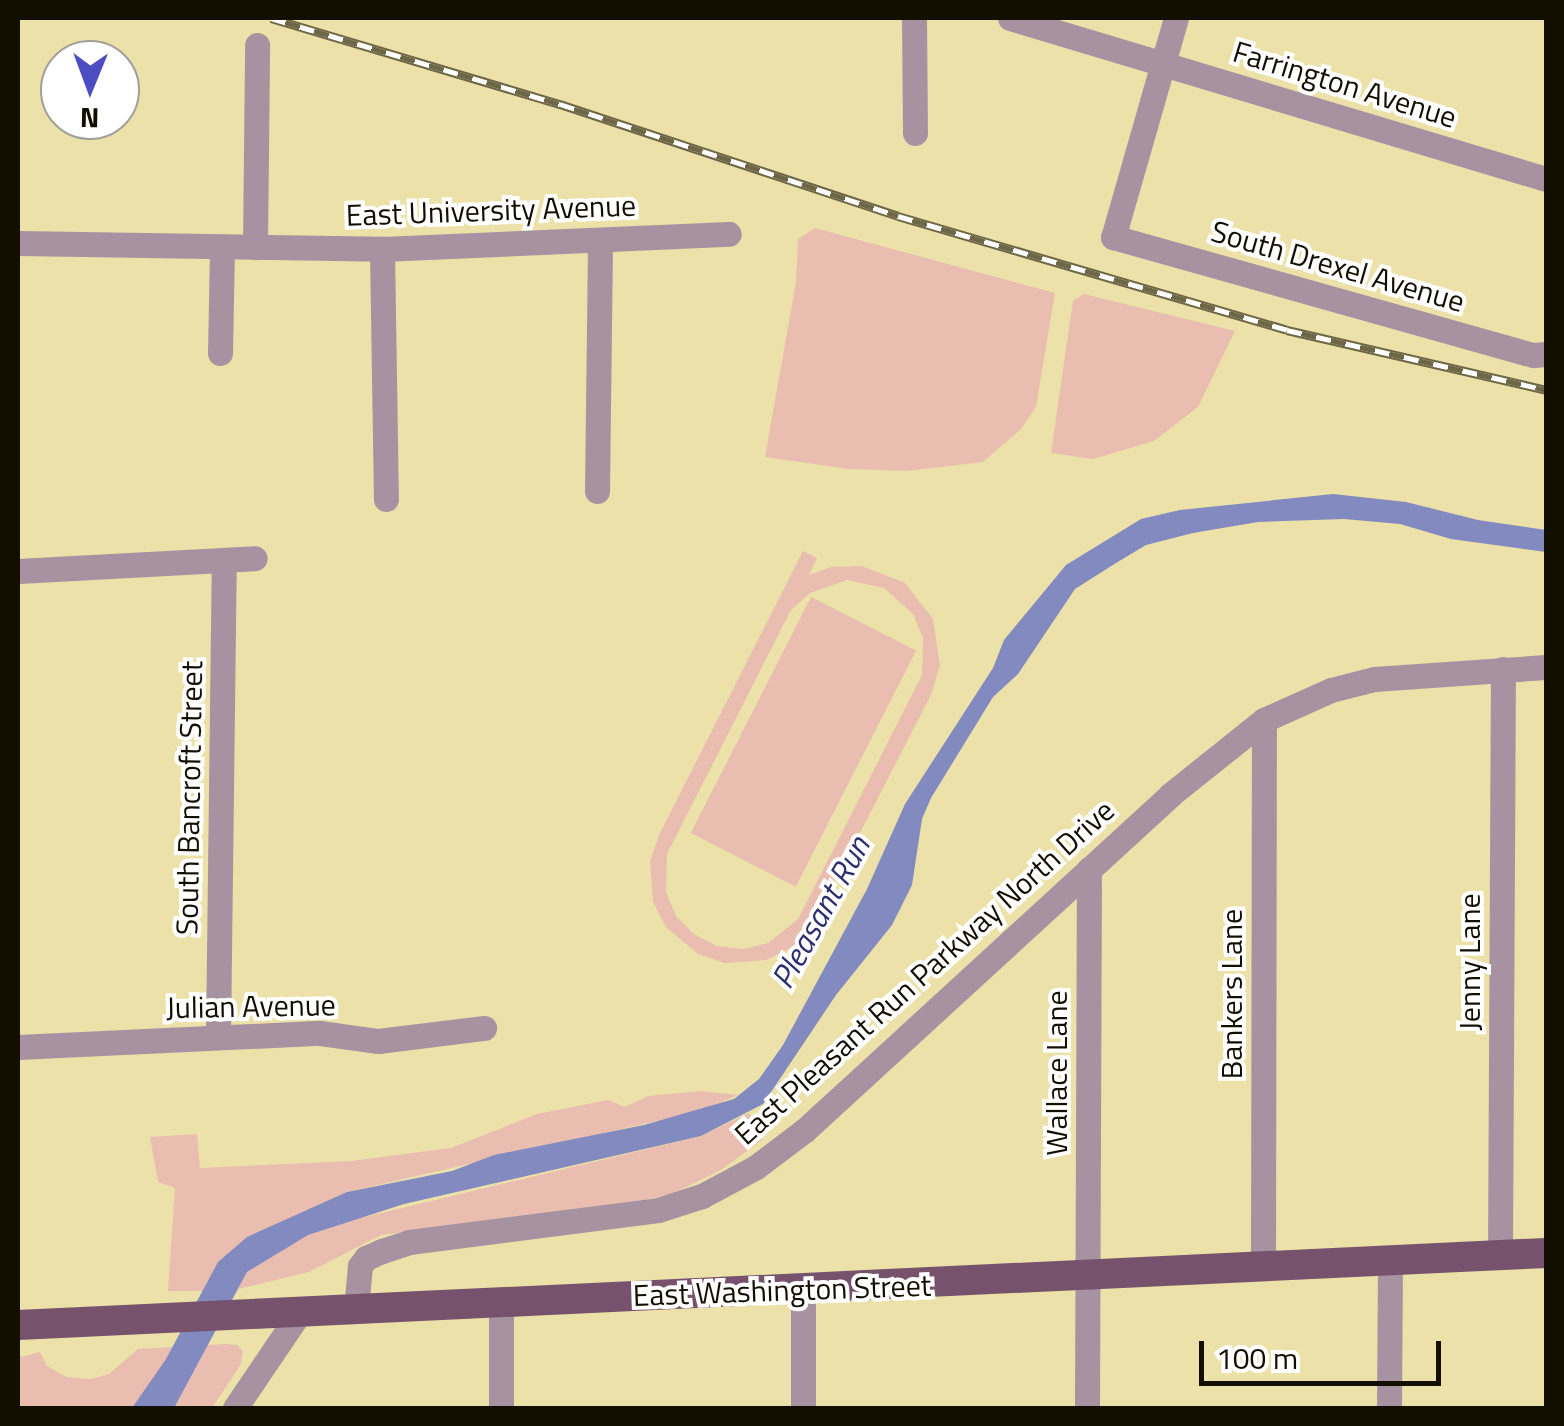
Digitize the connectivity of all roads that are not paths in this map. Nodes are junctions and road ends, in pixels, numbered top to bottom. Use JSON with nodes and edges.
{"nodes":[{"id":1,"x":914,"y":18,"type":"edge"},
{"id":2,"x":1010,"y":18,"type":"edge"},
{"id":3,"x":1176,"y":18,"type":"edge"},
{"id":4,"x":257,"y":45,"type":"dead end"},
{"id":5,"x":1163,"y":63,"type":"junction"},
{"id":6,"x":915,"y":133,"type":"dead end"},
{"id":7,"x":1546,"y":179,"type":"edge"},
{"id":8,"x":729,"y":234,"type":"dead end"},
{"id":9,"x":600,"y":240,"type":"junction"},
{"id":10,"x":18,"y":243,"type":"edge"},
{"id":11,"x":222,"y":247,"type":"junction"},
{"id":12,"x":255,"y":247,"type":"junction"},
{"id":13,"x":382,"y":249,"type":"junction"},
{"id":14,"x":220,"y":353,"type":"dead end"},
{"id":15,"x":1546,"y":354,"type":"edge"},
{"id":16,"x":597,"y":490,"type":"dead end"},
{"id":17,"x":386,"y":499,"type":"dead end"},
{"id":18,"x":255,"y":558,"type":"dead end"},
{"id":19,"x":224,"y":561,"type":"junction"},
{"id":20,"x":18,"y":571,"type":"edge"},
{"id":21,"x":1546,"y":668,"type":"edge"},
{"id":22,"x":1504,"y":669,"type":"junction"},
{"id":23,"x":1264,"y":720,"type":"junction"},
{"id":24,"x":1089,"y":869,"type":"junction"},
{"id":25,"x":484,"y":1028,"type":"dead end"},
{"id":26,"x":218,"y":1036,"type":"junction"},
{"id":27,"x":18,"y":1047,"type":"edge"},
{"id":28,"x":1546,"y":1253,"type":"edge"},
{"id":29,"x":1500,"y":1255,"type":"junction"},
{"id":30,"x":1390,"y":1261,"type":"junction"},
{"id":31,"x":1262,"y":1268,"type":"junction"},
{"id":32,"x":1088,"y":1277,"type":"junction"},
{"id":33,"x":804,"y":1290,"type":"junction"},
{"id":34,"x":501,"y":1302,"type":"junction"},
{"id":35,"x":356,"y":1309,"type":"junction"},
{"id":36,"x":300,"y":1312,"type":"junction"},
{"id":37,"x":18,"y":1325,"type":"edge"},
{"id":38,"x":236,"y":1408,"type":"edge"},
{"id":39,"x":501,"y":1408,"type":"edge"},
{"id":40,"x":802,"y":1408,"type":"edge"},
{"id":41,"x":1088,"y":1408,"type":"edge"},
{"id":42,"x":1390,"y":1408,"type":"edge"}],
"edges":[{"from":1,"to":6,"type":"street"},
{"from":2,"to":5,"type":"street","name":"Farrington Avenue"},
{"from":3,"to":5,"type":"street"},
{"from":4,"to":12,"type":"street"},
{"from":5,"to":7,"type":"street","name":"Farrington Avenue"},
{"from":5,"to":15,"type":"street","name":"South Drexel Avenue"},
{"from":8,"to":9,"type":"street","name":"East University Avenue"},
{"from":9,"to":13,"type":"street","name":"East University Avenue"},
{"from":9,"to":16,"type":"street"},
{"from":10,"to":11,"type":"street","name":"East University Avenue"},
{"from":11,"to":12,"type":"street","name":"East University Avenue"},
{"from":11,"to":14,"type":"street"},
{"from":12,"to":13,"type":"street","name":"East University Avenue"},
{"from":13,"to":17,"type":"street"},
{"from":18,"to":19,"type":"street"},
{"from":19,"to":20,"type":"street"},
{"from":19,"to":26,"type":"street","name":"South Bancroft Street"},
{"from":21,"to":22,"type":"street","name":"East Pleasant Run Parkway North Drive"},
{"from":22,"to":23,"type":"street","name":"East Pleasant Run Parkway North Drive"},
{"from":22,"to":29,"type":"street","name":"Jenny Lane"},
{"from":23,"to":24,"type":"street","name":"East Pleasant Run Parkway North Drive"},
{"from":23,"to":31,"type":"street","name":"Bankers Lane"},
{"from":24,"to":32,"type":"street","name":"Wallace Lane"},
{"from":24,"to":35,"type":"street","name":"East Pleasant Run Parkway North Drive"},
{"from":25,"to":26,"type":"street","name":"Julian Avenue"},
{"from":26,"to":27,"type":"street","name":"Julian Avenue"},
{"from":28,"to":29,"type":"main road","name":"East Washington Street"},
{"from":29,"to":30,"type":"main road","name":"East Washington Street"},
{"from":30,"to":31,"type":"main road","name":"East Washington Street"},
{"from":30,"to":42,"type":"street"},
{"from":31,"to":32,"type":"main road","name":"East Washington Street"},
{"from":32,"to":33,"type":"main road","name":"East Washington Street"},
{"from":32,"to":41,"type":"street","name":"Wallace Lane"},
{"from":33,"to":34,"type":"main road","name":"East Washington Street"},
{"from":33,"to":40,"type":"street"},
{"from":34,"to":35,"type":"main road","name":"East Washington Street"},
{"from":34,"to":39,"type":"street"},
{"from":35,"to":36,"type":"main road","name":"East Washington Street"},
{"from":36,"to":37,"type":"main road","name":"East Washington Street"},
{"from":36,"to":38,"type":"street"}]}
